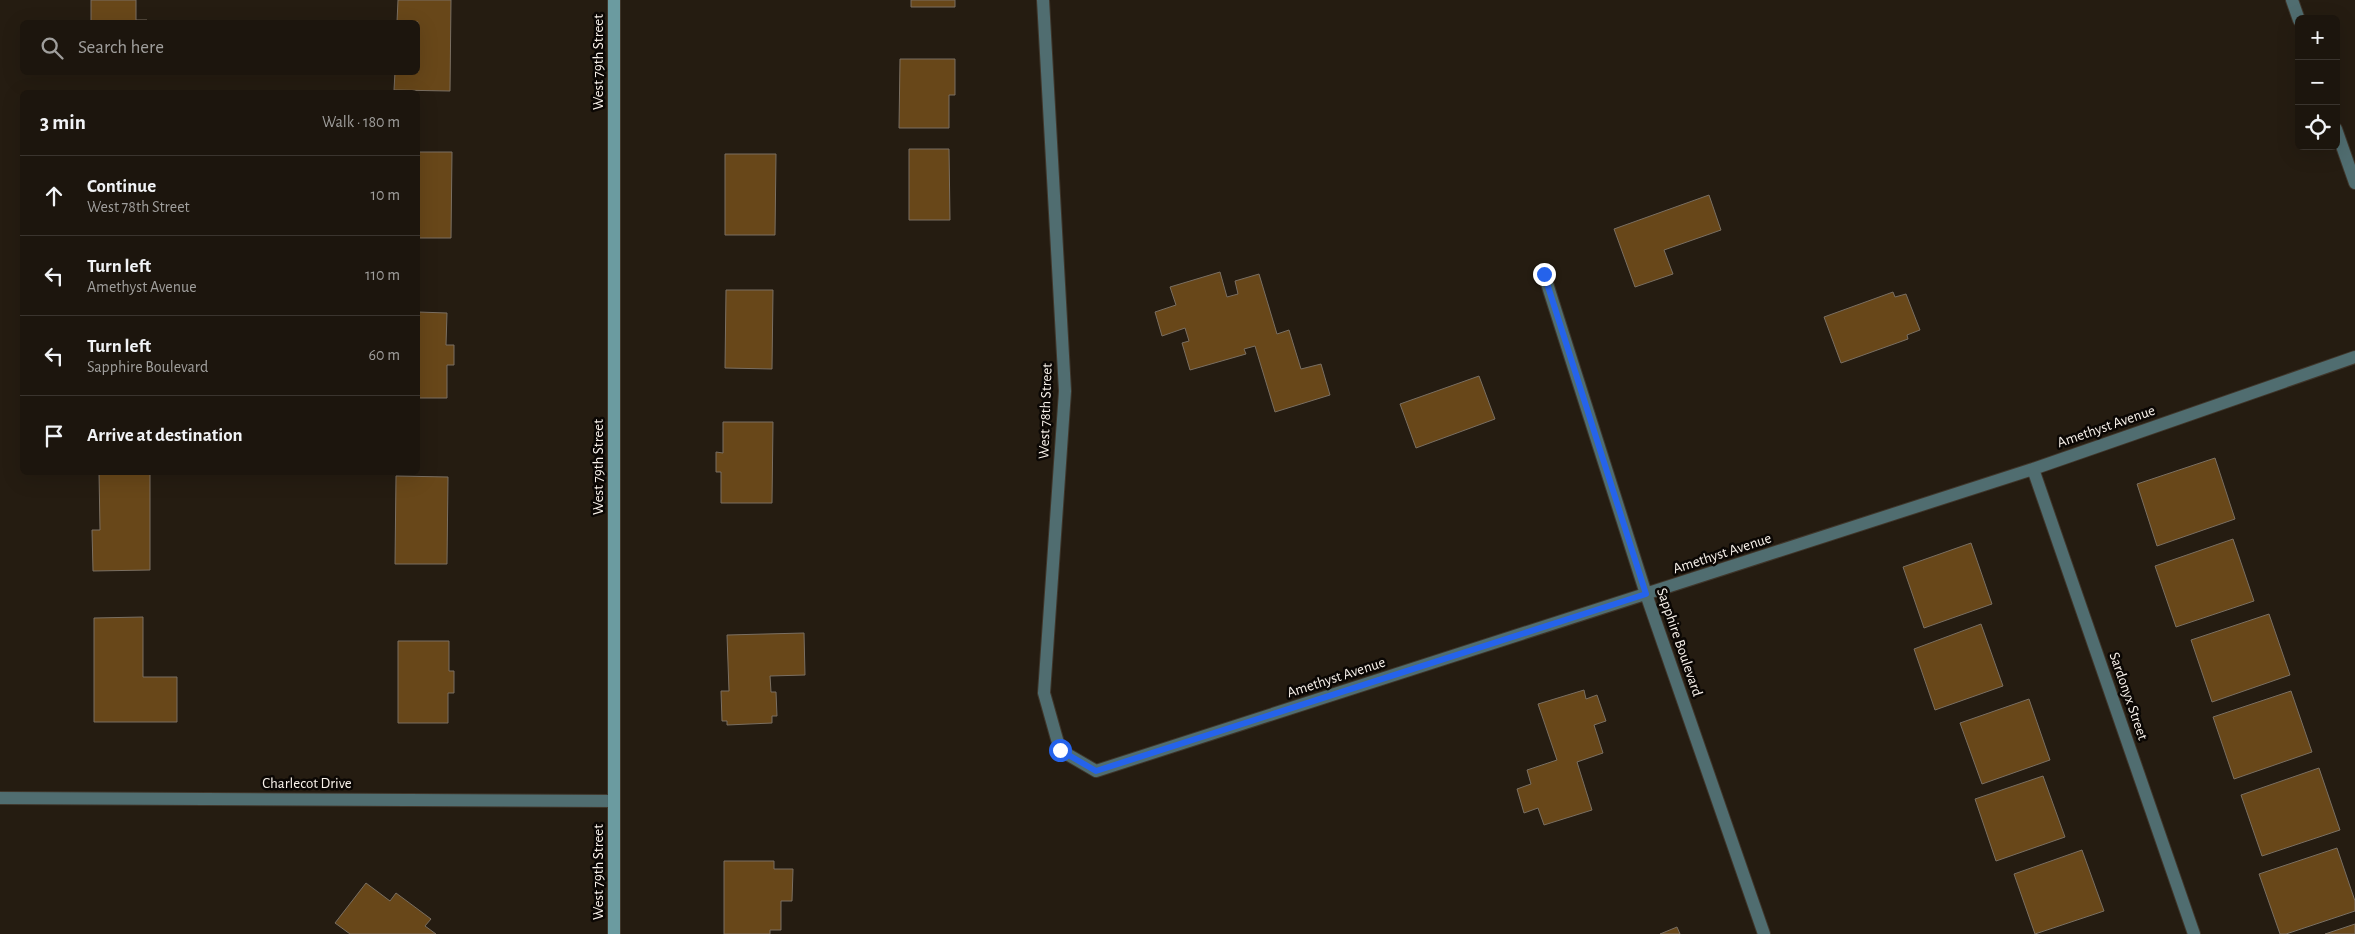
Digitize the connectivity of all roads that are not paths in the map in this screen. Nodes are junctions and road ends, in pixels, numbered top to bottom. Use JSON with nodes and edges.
{"nodes":[{"id":1,"x":614,"y":0,"type":"edge"},
{"id":2,"x":1043,"y":0,"type":"edge"},
{"id":3,"x":2292,"y":0,"type":"edge"},
{"id":4,"x":2297,"y":15,"type":"edge"},
{"id":5,"x":2340,"y":140,"type":"edge"},
{"id":6,"x":2355,"y":183,"type":"edge"},
{"id":7,"x":1544,"y":274,"type":"dead end"},
{"id":8,"x":2355,"y":356,"type":"edge"},
{"id":9,"x":2033,"y":469,"type":"junction"},
{"id":10,"x":1646,"y":594,"type":"junction"},
{"id":11,"x":1096,"y":771,"type":"joint"},
{"id":12,"x":0,"y":798,"type":"edge"},
{"id":13,"x":614,"y":801,"type":"junction"},
{"id":14,"x":614,"y":934,"type":"edge"},
{"id":15,"x":1764,"y":934,"type":"edge"},
{"id":16,"x":2194,"y":934,"type":"edge"}],
"edges":[{"from":1,"to":13,"type":"main road","name":"West 79th Street"},
{"from":2,"to":11,"type":"street","name":"West 78th Street"},
{"from":3,"to":4,"type":"street"},
{"from":5,"to":6,"type":"street"},
{"from":7,"to":10,"type":"street","name":"Sapphire Boulevard"},
{"from":8,"to":9,"type":"street","name":"Amethyst Avenue"},
{"from":9,"to":10,"type":"street","name":"Amethyst Avenue"},
{"from":9,"to":16,"type":"street","name":"Sardonyx Street"},
{"from":10,"to":11,"type":"street","name":"Amethyst Avenue"},
{"from":10,"to":15,"type":"street","name":"Sapphire Boulevard"},
{"from":12,"to":13,"type":"street","name":"Charlecot Drive"},
{"from":13,"to":14,"type":"main road","name":"West 79th Street"}]}
